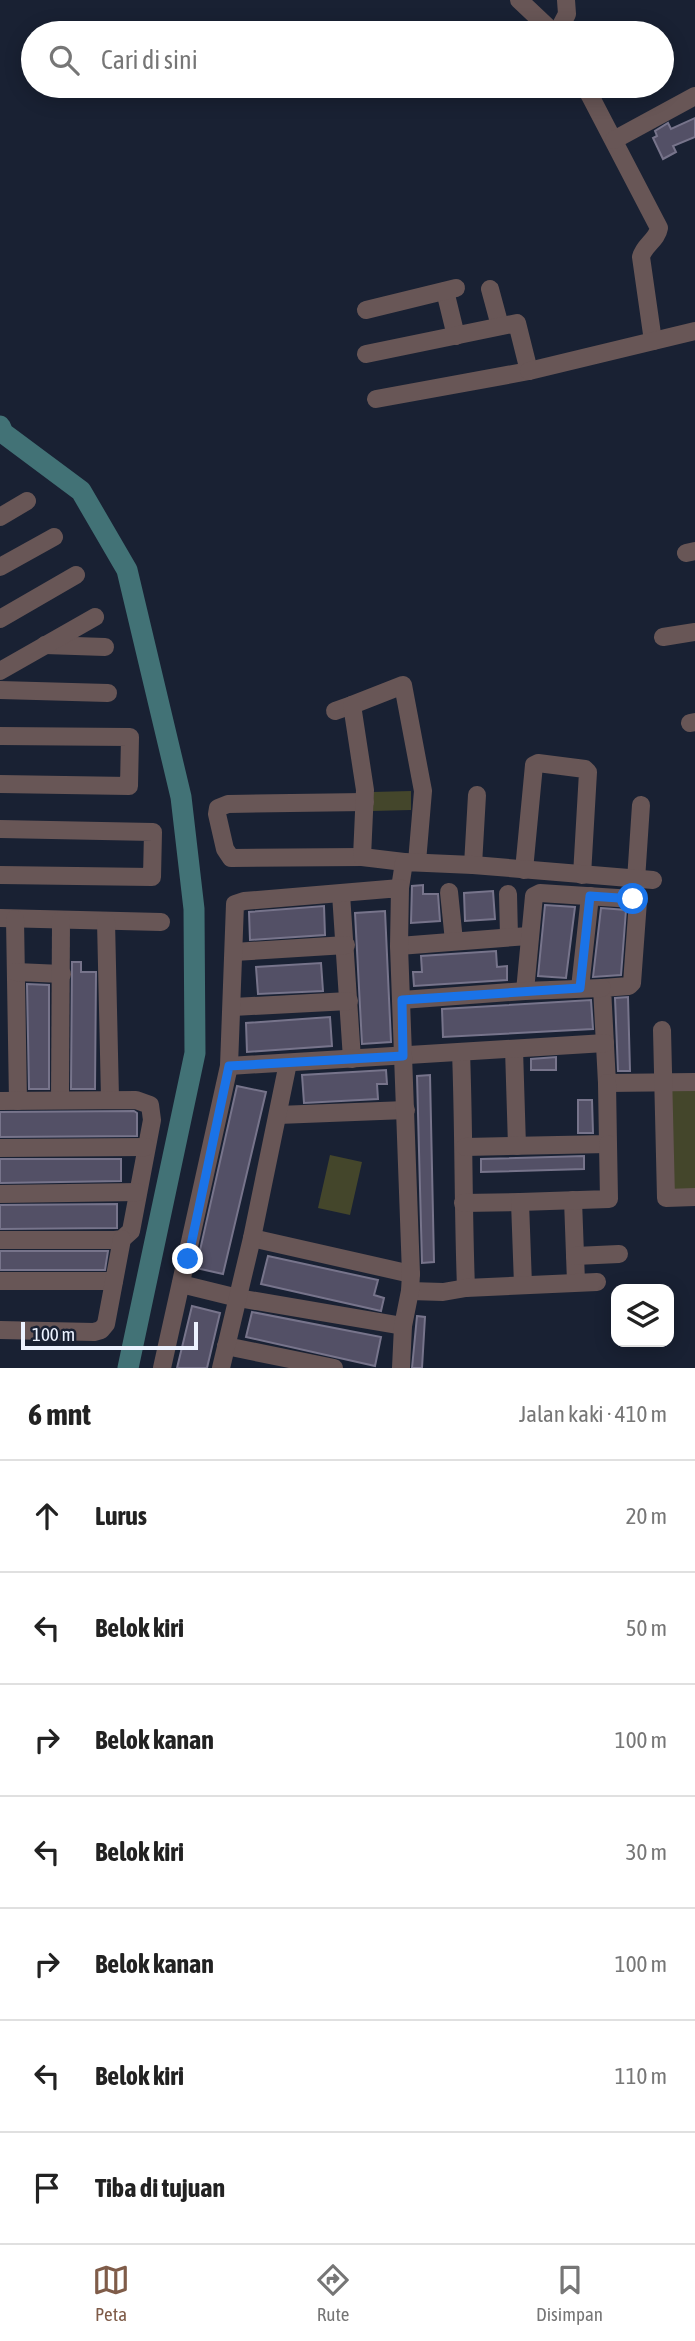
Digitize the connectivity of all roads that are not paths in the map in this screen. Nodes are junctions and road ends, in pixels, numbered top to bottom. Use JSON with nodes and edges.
{"nodes":[{"id":1,"x":519,"y":0,"type":"edge"},
{"id":2,"x":566,"y":0,"type":"edge"},
{"id":3,"x":543,"y":21,"type":"edge"},
{"id":4,"x":563,"y":21,"type":"edge"},
{"id":5,"x":695,"y":96,"type":"edge"},
{"id":6,"x":591,"y":98,"type":"edge"},
{"id":7,"x":614,"y":140,"type":"junction"},
{"id":8,"x":490,"y":289,"type":"dead end"},
{"id":9,"x":366,"y":310,"type":"dead end"},
{"id":10,"x":500,"y":326,"type":"junction"},
{"id":11,"x":695,"y":331,"type":"edge"},
{"id":12,"x":456,"y":335,"type":"junction"},
{"id":13,"x":653,"y":341,"type":"junction"},
{"id":14,"x":366,"y":355,"type":"dead end"},
{"id":15,"x":529,"y":371,"type":"junction"},
{"id":16,"x":376,"y":399,"type":"dead end"},
{"id":17,"x":27,"y":501,"type":"dead end"},
{"id":18,"x":0,"y":517,"type":"edge"},
{"id":19,"x":54,"y":537,"type":"dead end"},
{"id":20,"x":0,"y":567,"type":"edge"},
{"id":21,"x":76,"y":575,"type":"dead end"},
{"id":22,"x":0,"y":619,"type":"edge"},
{"id":23,"x":695,"y":632,"type":"edge"},
{"id":24,"x":663,"y":637,"type":"dead end"},
{"id":25,"x":45,"y":645,"type":"junction"},
{"id":26,"x":0,"y":671,"type":"edge"},
{"id":27,"x":0,"y":690,"type":"edge"},
{"id":28,"x":108,"y":693,"type":"dead end"},
{"id":29,"x":0,"y":736,"type":"edge"},
{"id":30,"x":0,"y":785,"type":"edge"},
{"id":31,"x":477,"y":795,"type":"dead end"},
{"id":32,"x":365,"y":802,"type":"junction"},
{"id":33,"x":641,"y":805,"type":"dead end"},
{"id":34,"x":0,"y":830,"type":"edge"},
{"id":35,"x":362,"y":857,"type":"junction"},
{"id":36,"x":410,"y":862,"type":"junction"},
{"id":37,"x":472,"y":865,"type":"junction"},
{"id":38,"x":524,"y":870,"type":"junction"},
{"id":39,"x":0,"y":875,"type":"edge"},
{"id":40,"x":582,"y":875,"type":"junction"},
{"id":41,"x":400,"y":888,"type":"junction"},
{"id":42,"x":449,"y":892,"type":"dead end"},
{"id":43,"x":341,"y":894,"type":"junction"},
{"id":44,"x":508,"y":894,"type":"dead end"},
{"id":45,"x":590,"y":896,"type":"junction"},
{"id":46,"x":7,"y":918,"type":"edge"},
{"id":47,"x":61,"y":920,"type":"junction"},
{"id":48,"x":106,"y":920,"type":"junction"},
{"id":49,"x":161,"y":922,"type":"dead end"},
{"id":50,"x":528,"y":936,"type":"junction"},
{"id":51,"x":509,"y":937,"type":"junction"},
{"id":52,"x":454,"y":941,"type":"junction"},
{"id":53,"x":346,"y":946,"type":"junction"},
{"id":54,"x":399,"y":946,"type":"junction"},
{"id":55,"x":234,"y":952,"type":"junction"},
{"id":56,"x":16,"y":972,"type":"junction"},
{"id":57,"x":62,"y":974,"type":"junction"},
{"id":58,"x":580,"y":988,"type":"junction"},
{"id":59,"x":602,"y":988,"type":"junction"},
{"id":60,"x":525,"y":990,"type":"junction"},
{"id":61,"x":402,"y":1000,"type":"junction"},
{"id":62,"x":349,"y":1001,"type":"junction"},
{"id":63,"x":233,"y":1007,"type":"junction"},
{"id":64,"x":662,"y":1030,"type":"dead end"},
{"id":65,"x":605,"y":1043,"type":"junction"},
{"id":66,"x":514,"y":1049,"type":"junction"},
{"id":67,"x":461,"y":1052,"type":"junction"},
{"id":68,"x":403,"y":1056,"type":"junction"},
{"id":69,"x":352,"y":1059,"type":"junction"},
{"id":70,"x":288,"y":1063,"type":"junction"},
{"id":71,"x":229,"y":1066,"type":"junction"},
{"id":72,"x":663,"y":1082,"type":"junction"},
{"id":73,"x":695,"y":1082,"type":"edge"},
{"id":74,"x":607,"y":1083,"type":"junction"},
{"id":75,"x":110,"y":1098,"type":"junction"},
{"id":76,"x":60,"y":1100,"type":"junction"},
{"id":77,"x":9,"y":1101,"type":"edge"},
{"id":78,"x":406,"y":1110,"type":"junction"},
{"id":79,"x":278,"y":1115,"type":"junction"},
{"id":80,"x":608,"y":1144,"type":"junction"},
{"id":81,"x":517,"y":1146,"type":"junction"},
{"id":82,"x":0,"y":1147,"type":"edge"},
{"id":83,"x":146,"y":1147,"type":"junction"},
{"id":84,"x":465,"y":1147,"type":"junction"},
{"id":85,"x":138,"y":1192,"type":"junction"},
{"id":86,"x":0,"y":1194,"type":"edge"},
{"id":87,"x":695,"y":1197,"type":"edge"},
{"id":88,"x":573,"y":1200,"type":"junction"},
{"id":89,"x":520,"y":1202,"type":"junction"},
{"id":90,"x":463,"y":1203,"type":"junction"},
{"id":91,"x":122,"y":1238,"type":"junction"},
{"id":92,"x":251,"y":1238,"type":"junction"},
{"id":93,"x":0,"y":1240,"type":"edge"},
{"id":94,"x":619,"y":1254,"type":"dead end"},
{"id":95,"x":575,"y":1256,"type":"junction"},
{"id":96,"x":0,"y":1281,"type":"edge"},
{"id":97,"x":114,"y":1281,"type":"junction"},
{"id":98,"x":411,"y":1282,"type":"junction"},
{"id":99,"x":576,"y":1282,"type":"junction"},
{"id":100,"x":597,"y":1282,"type":"dead end"},
{"id":101,"x":181,"y":1284,"type":"junction"},
{"id":102,"x":523,"y":1285,"type":"junction"},
{"id":103,"x":466,"y":1288,"type":"junction"},
{"id":104,"x":238,"y":1298,"type":"junction"},
{"id":105,"x":403,"y":1326,"type":"junction"},
{"id":106,"x":0,"y":1330,"type":"edge"},
{"id":107,"x":226,"y":1346,"type":"junction"},
{"id":108,"x":162,"y":1368,"type":"edge"},
{"id":109,"x":221,"y":1368,"type":"edge"},
{"id":110,"x":334,"y":1368,"type":"edge"},
{"id":111,"x":401,"y":1368,"type":"edge"}],
"edges":[{"from":1,"to":3,"type":"street"},
{"from":2,"to":4,"type":"street"},
{"from":5,"to":7,"type":"street"},
{"from":6,"to":7,"type":"street"},
{"from":7,"to":13,"type":"street"},
{"from":8,"to":10,"type":"street"},
{"from":9,"to":12,"type":"street"},
{"from":10,"to":12,"type":"street"},
{"from":10,"to":15,"type":"street"},
{"from":11,"to":13,"type":"street"},
{"from":12,"to":14,"type":"street"},
{"from":13,"to":15,"type":"street"},
{"from":15,"to":16,"type":"street"},
{"from":17,"to":18,"type":"street"},
{"from":19,"to":20,"type":"street"},
{"from":21,"to":22,"type":"street"},
{"from":23,"to":24,"type":"street"},
{"from":25,"to":25,"type":"street"},
{"from":25,"to":26,"type":"street"},
{"from":27,"to":28,"type":"street"},
{"from":29,"to":30,"type":"street"},
{"from":31,"to":37,"type":"street"},
{"from":32,"to":35,"type":"street"},
{"from":32,"to":35,"type":"street"},
{"from":32,"to":36,"type":"street"},
{"from":33,"to":40,"type":"street"},
{"from":34,"to":39,"type":"street"},
{"from":35,"to":36,"type":"street"},
{"from":36,"to":37,"type":"street"},
{"from":36,"to":41,"type":"street"},
{"from":37,"to":38,"type":"street"},
{"from":38,"to":40,"type":"street"},
{"from":38,"to":40,"type":"street"},
{"from":41,"to":43,"type":"street"},
{"from":41,"to":54,"type":"street"},
{"from":42,"to":52,"type":"street"},
{"from":43,"to":53,"type":"street"},
{"from":43,"to":55,"type":"street"},
{"from":44,"to":51,"type":"street"},
{"from":45,"to":50,"type":"street"},
{"from":45,"to":58,"type":"street"},
{"from":45,"to":59,"type":"street"},
{"from":46,"to":47,"type":"street"},
{"from":46,"to":56,"type":"street"},
{"from":47,"to":48,"type":"street"},
{"from":47,"to":57,"type":"street"},
{"from":48,"to":49,"type":"street"},
{"from":48,"to":75,"type":"street"},
{"from":50,"to":51,"type":"street"},
{"from":50,"to":60,"type":"street"},
{"from":51,"to":52,"type":"street"},
{"from":52,"to":54,"type":"street"},
{"from":53,"to":55,"type":"street"},
{"from":53,"to":62,"type":"street"},
{"from":54,"to":61,"type":"street"},
{"from":55,"to":63,"type":"street"},
{"from":56,"to":57,"type":"street"},
{"from":56,"to":77,"type":"street"},
{"from":57,"to":76,"type":"street"},
{"from":58,"to":59,"type":"street"},
{"from":58,"to":60,"type":"street"},
{"from":59,"to":65,"type":"street"},
{"from":60,"to":61,"type":"street"},
{"from":61,"to":68,"type":"street"},
{"from":62,"to":63,"type":"street"},
{"from":62,"to":69,"type":"street"},
{"from":63,"to":71,"type":"street"},
{"from":64,"to":72,"type":"street"},
{"from":65,"to":66,"type":"street"},
{"from":65,"to":74,"type":"street"},
{"from":66,"to":67,"type":"street"},
{"from":66,"to":81,"type":"street"},
{"from":67,"to":68,"type":"street"},
{"from":67,"to":84,"type":"street"},
{"from":68,"to":69,"type":"street"},
{"from":68,"to":78,"type":"street"},
{"from":69,"to":70,"type":"street"},
{"from":70,"to":71,"type":"street"},
{"from":70,"to":79,"type":"street"},
{"from":71,"to":101,"type":"street"},
{"from":72,"to":73,"type":"street"},
{"from":72,"to":74,"type":"street"},
{"from":72,"to":87,"type":"street"},
{"from":74,"to":80,"type":"street"},
{"from":75,"to":76,"type":"street"},
{"from":75,"to":83,"type":"street"},
{"from":76,"to":77,"type":"street"},
{"from":78,"to":79,"type":"street"},
{"from":78,"to":98,"type":"street"},
{"from":79,"to":92,"type":"street"},
{"from":80,"to":81,"type":"street"},
{"from":80,"to":88,"type":"street"},
{"from":81,"to":84,"type":"street"},
{"from":82,"to":83,"type":"street"},
{"from":83,"to":85,"type":"street"},
{"from":84,"to":90,"type":"street"},
{"from":85,"to":86,"type":"street"},
{"from":85,"to":91,"type":"street"},
{"from":88,"to":89,"type":"street"},
{"from":88,"to":95,"type":"street"},
{"from":89,"to":90,"type":"street"},
{"from":89,"to":102,"type":"street"},
{"from":90,"to":103,"type":"street"},
{"from":91,"to":93,"type":"street"},
{"from":91,"to":97,"type":"street"},
{"from":92,"to":98,"type":"street"},
{"from":92,"to":104,"type":"street"},
{"from":94,"to":95,"type":"street"},
{"from":95,"to":99,"type":"street"},
{"from":96,"to":97,"type":"street"},
{"from":97,"to":106,"type":"street"},
{"from":98,"to":103,"type":"street"},
{"from":98,"to":105,"type":"street"},
{"from":99,"to":100,"type":"street"},
{"from":99,"to":102,"type":"street"},
{"from":101,"to":104,"type":"street"},
{"from":101,"to":108,"type":"street"},
{"from":102,"to":103,"type":"street"},
{"from":104,"to":105,"type":"street"},
{"from":104,"to":107,"type":"street"},
{"from":105,"to":111,"type":"street"},
{"from":107,"to":109,"type":"street"},
{"from":107,"to":110,"type":"street"}]}
